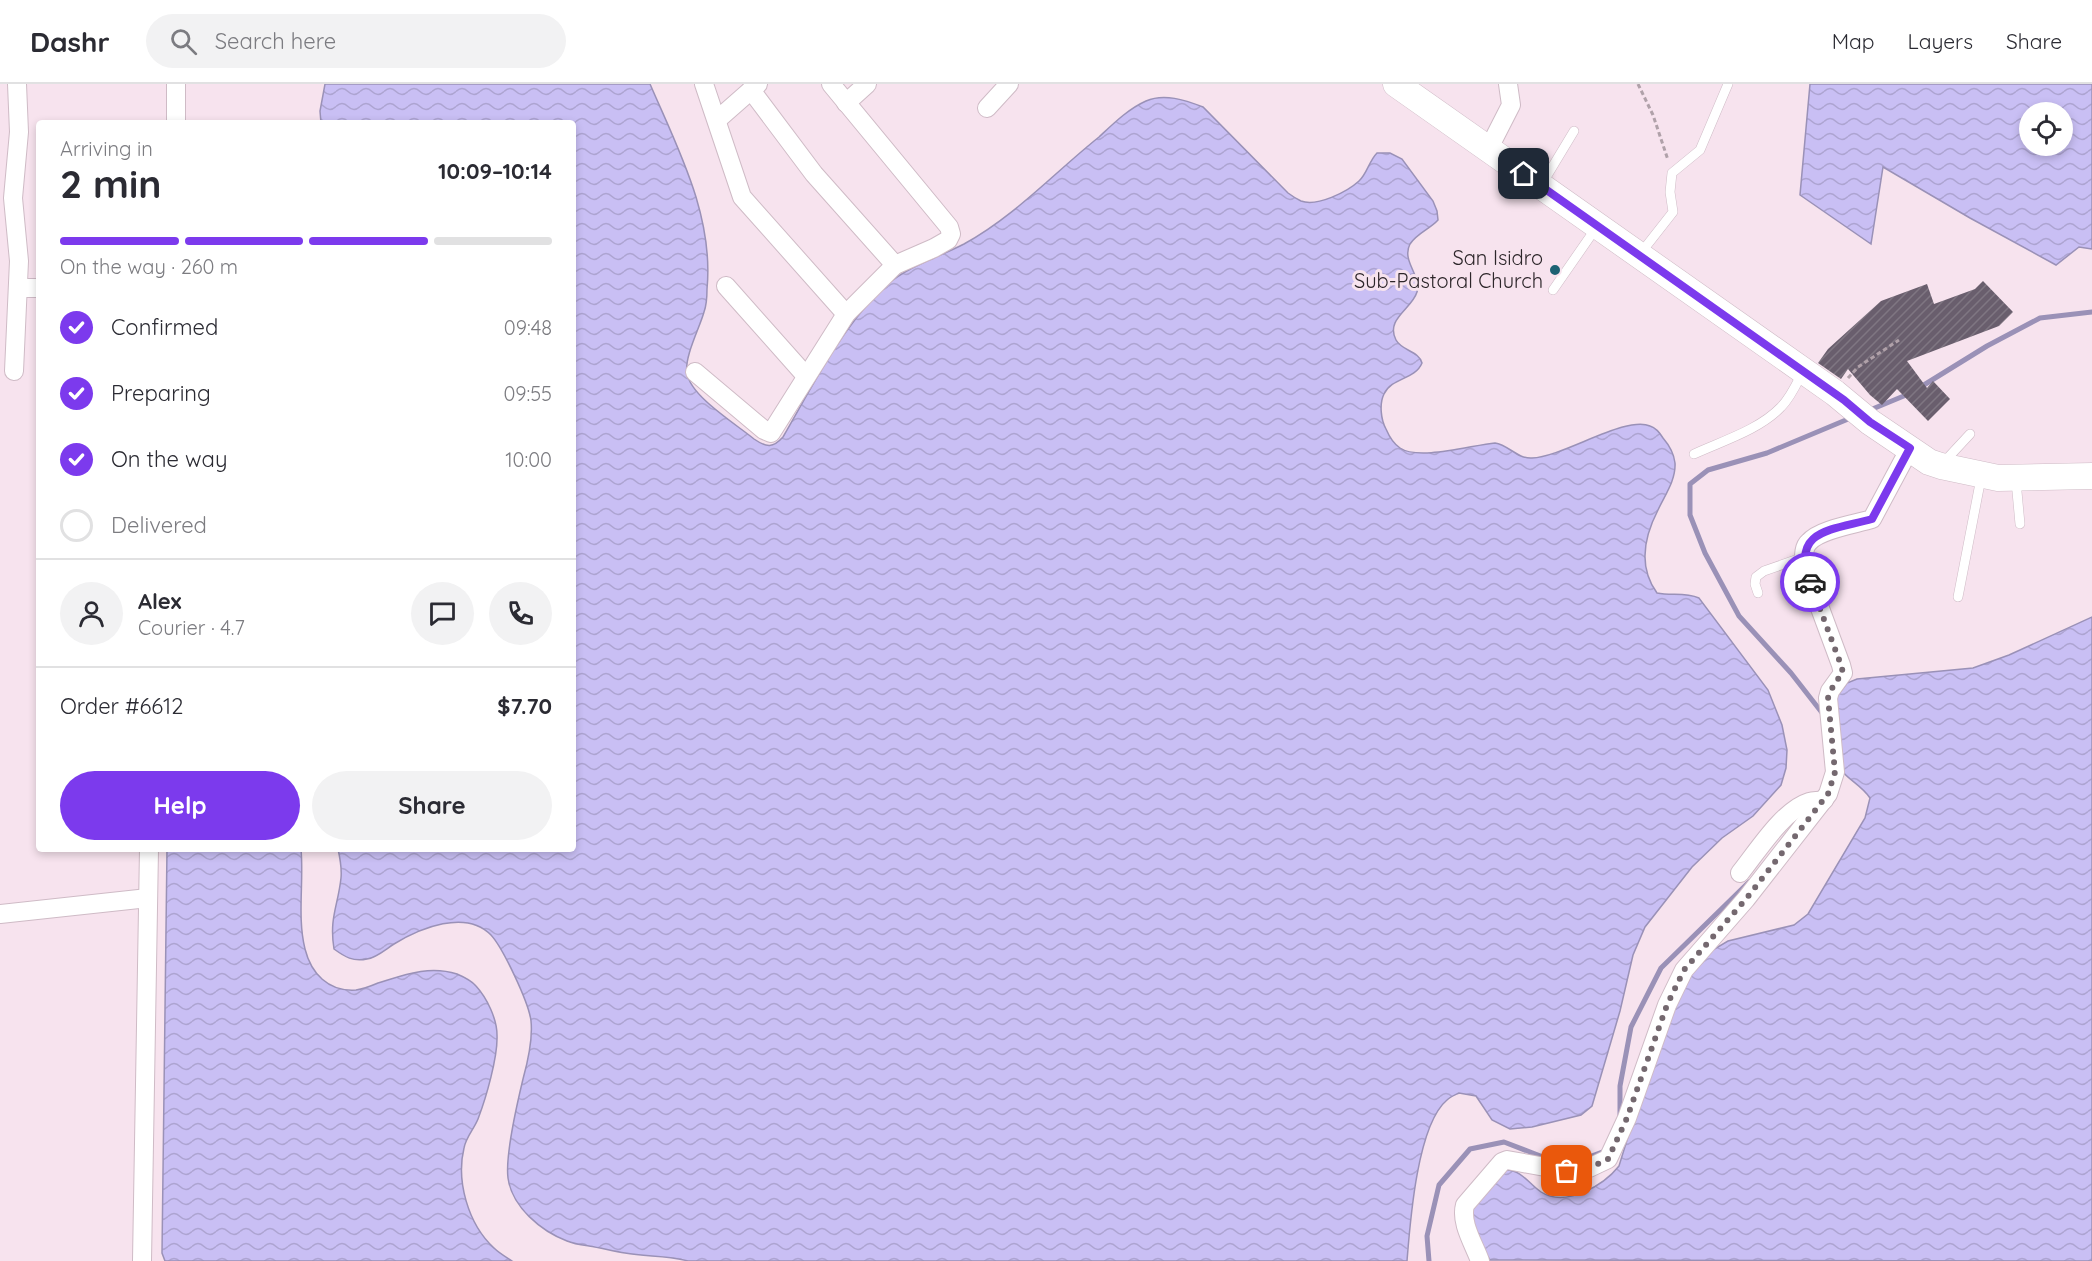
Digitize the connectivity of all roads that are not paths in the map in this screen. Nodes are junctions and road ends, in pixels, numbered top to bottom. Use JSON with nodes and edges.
{"nodes":[{"id":1,"x":17,"y":84,"type":"edge"},
{"id":2,"x":177,"y":84,"type":"edge"},
{"id":3,"x":704,"y":84,"type":"edge"},
{"id":4,"x":831,"y":84,"type":"edge"},
{"id":5,"x":867,"y":84,"type":"edge"},
{"id":6,"x":1009,"y":84,"type":"edge"},
{"id":7,"x":1396,"y":84,"type":"edge"},
{"id":8,"x":1508,"y":84,"type":"edge"},
{"id":9,"x":1728,"y":84,"type":"edge"},
{"id":10,"x":755,"y":87,"type":"edge"},
{"id":11,"x":846,"y":103,"type":"junction"},
{"id":12,"x":987,"y":108,"type":"dead end"},
{"id":13,"x":176,"y":120,"type":"edge"},
{"id":14,"x":717,"y":120,"type":"junction"},
{"id":15,"x":1574,"y":131,"type":"dead end"},
{"id":16,"x":1488,"y":150,"type":"junction"},
{"id":17,"x":1541,"y":186,"type":"junction"},
{"id":18,"x":1598,"y":226,"type":"junction"},
{"id":19,"x":1639,"y":255,"type":"junction"},
{"id":20,"x":895,"y":265,"type":"junction"},
{"id":21,"x":726,"y":286,"type":"dead end"},
{"id":22,"x":18,"y":288,"type":"junction"},
{"id":23,"x":36,"y":288,"type":"edge"},
{"id":24,"x":1553,"y":290,"type":"dead end"},
{"id":25,"x":846,"y":314,"type":"junction"},
{"id":26,"x":14,"y":371,"type":"dead end"},
{"id":27,"x":1803,"y":371,"type":"junction"},
{"id":28,"x":695,"y":372,"type":"dead end"},
{"id":29,"x":806,"y":376,"type":"junction"},
{"id":30,"x":1970,"y":434,"type":"dead end"},
{"id":31,"x":1910,"y":448,"type":"junction"},
{"id":32,"x":1694,"y":454,"type":"dead end"},
{"id":33,"x":1941,"y":466,"type":"junction"},
{"id":34,"x":1981,"y":475,"type":"junction"},
{"id":35,"x":2092,"y":476,"type":"edge"},
{"id":36,"x":2016,"y":478,"type":"junction"},
{"id":37,"x":2020,"y":524,"type":"dead end"},
{"id":38,"x":1804,"y":557,"type":"junction"},
{"id":39,"x":1758,"y":593,"type":"dead end"},
{"id":40,"x":1958,"y":597,"type":"dead end"},
{"id":41,"x":1817,"y":801,"type":"junction"},
{"id":42,"x":149,"y":852,"type":"edge"},
{"id":43,"x":1740,"y":873,"type":"dead end"},
{"id":44,"x":148,"y":898,"type":"junction"},
{"id":45,"x":0,"y":914,"type":"edge"},
{"id":46,"x":142,"y":1261,"type":"edge"},
{"id":47,"x":1480,"y":1261,"type":"edge"}],
"edges":[{"from":1,"to":22,"type":"street"},
{"from":2,"to":13,"type":"street"},
{"from":3,"to":14,"type":"street"},
{"from":4,"to":11,"type":"street"},
{"from":5,"to":11,"type":"street"},
{"from":6,"to":12,"type":"street"},
{"from":7,"to":16,"type":"main road"},
{"from":8,"to":16,"type":"street"},
{"from":9,"to":19,"type":"lane"},
{"from":10,"to":14,"type":"street"},
{"from":10,"to":20,"type":"street"},
{"from":11,"to":20,"type":"street"},
{"from":14,"to":25,"type":"street"},
{"from":15,"to":17,"type":"lane"},
{"from":16,"to":17,"type":"main road"},
{"from":17,"to":18,"type":"main road"},
{"from":18,"to":19,"type":"main road"},
{"from":18,"to":24,"type":"lane"},
{"from":19,"to":27,"type":"main road"},
{"from":20,"to":25,"type":"street"},
{"from":21,"to":29,"type":"street"},
{"from":22,"to":23,"type":"street"},
{"from":22,"to":26,"type":"street"},
{"from":25,"to":29,"type":"street"},
{"from":27,"to":31,"type":"main road"},
{"from":27,"to":32,"type":"lane"},
{"from":28,"to":29,"type":"street"},
{"from":30,"to":33,"type":"lane"},
{"from":31,"to":33,"type":"main road"},
{"from":31,"to":38,"type":"street"},
{"from":33,"to":34,"type":"main road"},
{"from":34,"to":36,"type":"main road"},
{"from":34,"to":40,"type":"lane"},
{"from":35,"to":36,"type":"main road"},
{"from":36,"to":37,"type":"lane"},
{"from":38,"to":39,"type":"lane"},
{"from":38,"to":41,"type":"street"},
{"from":41,"to":43,"type":"street"},
{"from":41,"to":47,"type":"street"},
{"from":42,"to":44,"type":"street"},
{"from":44,"to":45,"type":"street"},
{"from":44,"to":46,"type":"street"}]}
